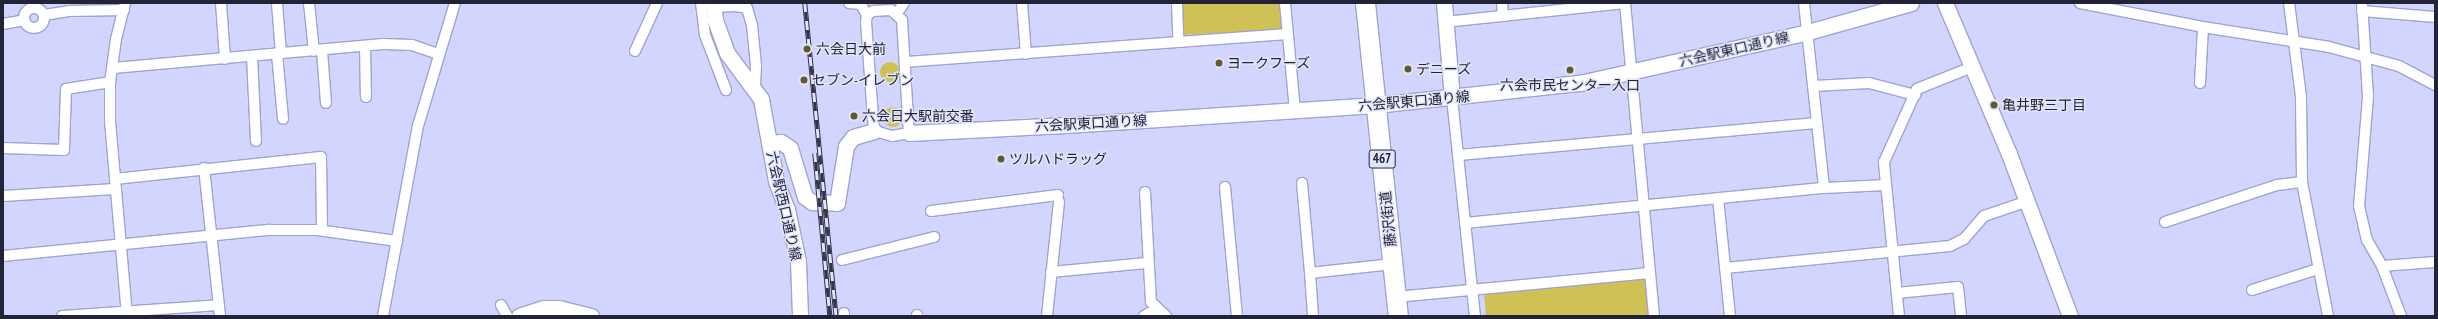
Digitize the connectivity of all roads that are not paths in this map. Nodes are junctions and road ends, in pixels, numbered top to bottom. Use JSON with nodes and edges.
{"nodes":[{"id":1,"x":221,"y":3,"type":"edge"},
{"id":2,"x":277,"y":3,"type":"edge"},
{"id":3,"x":309,"y":3,"type":"edge"},
{"id":4,"x":455,"y":3,"type":"edge"},
{"id":5,"x":657,"y":3,"type":"edge"},
{"id":6,"x":849,"y":3,"type":"edge"},
{"id":7,"x":904,"y":3,"type":"edge"},
{"id":8,"x":1022,"y":3,"type":"edge"},
{"id":9,"x":1177,"y":3,"type":"edge"},
{"id":10,"x":1285,"y":3,"type":"edge"},
{"id":11,"x":1365,"y":3,"type":"edge"},
{"id":12,"x":1444,"y":3,"type":"edge"},
{"id":13,"x":1502,"y":3,"type":"edge"},
{"id":14,"x":1625,"y":3,"type":"edge"},
{"id":15,"x":1804,"y":3,"type":"edge"},
{"id":16,"x":1910,"y":3,"type":"edge"},
{"id":17,"x":1944,"y":3,"type":"edge"},
{"id":18,"x":2080,"y":3,"type":"edge"},
{"id":19,"x":2289,"y":3,"type":"edge"},
{"id":20,"x":709,"y":4,"type":"edge"},
{"id":21,"x":860,"y":4,"type":"edge"},
{"id":22,"x":32,"y":6,"type":"edge"},
{"id":23,"x":124,"y":7,"type":"edge"},
{"id":24,"x":1561,"y":7,"type":"edge"},
{"id":25,"x":2362,"y":7,"type":"edge"},
{"id":26,"x":897,"y":13,"type":"junction"},
{"id":27,"x":44,"y":15,"type":"junction"},
{"id":28,"x":867,"y":15,"type":"junction"},
{"id":29,"x":1503,"y":16,"type":"junction"},
{"id":30,"x":2435,"y":17,"type":"edge"},
{"id":31,"x":25,"y":20,"type":"junction"},
{"id":32,"x":1445,"y":22,"type":"junction"},
{"id":33,"x":3,"y":24,"type":"edge"},
{"id":34,"x":2203,"y":27,"type":"junction"},
{"id":35,"x":1808,"y":32,"type":"junction"},
{"id":36,"x":1286,"y":34,"type":"junction"},
{"id":37,"x":2292,"y":40,"type":"junction"},
{"id":38,"x":1178,"y":41,"type":"junction"},
{"id":39,"x":365,"y":47,"type":"junction"},
{"id":40,"x":318,"y":51,"type":"junction"},
{"id":41,"x":635,"y":51,"type":"dead end"},
{"id":42,"x":279,"y":54,"type":"junction"},
{"id":43,"x":438,"y":54,"type":"junction"},
{"id":44,"x":1026,"y":54,"type":"junction"},
{"id":45,"x":252,"y":56,"type":"junction"},
{"id":46,"x":2366,"y":56,"type":"junction"},
{"id":47,"x":225,"y":59,"type":"junction"},
{"id":48,"x":905,"y":62,"type":"junction"},
{"id":49,"x":1972,"y":67,"type":"junction"},
{"id":50,"x":112,"y":68,"type":"junction"},
{"id":51,"x":1631,"y":74,"type":"junction"},
{"id":52,"x":110,"y":82,"type":"junction"},
{"id":53,"x":2200,"y":83,"type":"dead end"},
{"id":54,"x":2435,"y":85,"type":"edge"},
{"id":55,"x":755,"y":86,"type":"junction"},
{"id":56,"x":1814,"y":86,"type":"junction"},
{"id":57,"x":726,"y":90,"type":"dead end"},
{"id":58,"x":1915,"y":95,"type":"junction"},
{"id":59,"x":366,"y":97,"type":"dead end"},
{"id":60,"x":1452,"y":98,"type":"junction"},
{"id":61,"x":326,"y":103,"type":"dead end"},
{"id":62,"x":1376,"y":105,"type":"junction"},
{"id":63,"x":1295,"y":110,"type":"junction"},
{"id":64,"x":283,"y":119,"type":"dead end"},
{"id":65,"x":1817,"y":123,"type":"junction"},
{"id":66,"x":874,"y":131,"type":"junction"},
{"id":67,"x":908,"y":133,"type":"junction"},
{"id":68,"x":1637,"y":138,"type":"junction"},
{"id":69,"x":256,"y":141,"type":"dead end"},
{"id":70,"x":770,"y":143,"type":"junction"},
{"id":71,"x":3,"y":148,"type":"edge"},
{"id":72,"x":1458,"y":155,"type":"junction"},
{"id":73,"x":204,"y":168,"type":"junction"},
{"id":74,"x":115,"y":179,"type":"junction"},
{"id":75,"x":1302,"y":182,"type":"dead end"},
{"id":76,"x":2302,"y":182,"type":"junction"},
{"id":77,"x":1886,"y":185,"type":"junction"},
{"id":78,"x":1226,"y":187,"type":"dead end"},
{"id":79,"x":1824,"y":188,"type":"junction"},
{"id":80,"x":115,"y":189,"type":"junction"},
{"id":81,"x":1145,"y":192,"type":"dead end"},
{"id":82,"x":3,"y":196,"type":"edge"},
{"id":83,"x":1718,"y":198,"type":"junction"},
{"id":84,"x":2028,"y":202,"type":"junction"},
{"id":85,"x":1643,"y":206,"type":"junction"},
{"id":86,"x":931,"y":211,"type":"dead end"},
{"id":87,"x":2165,"y":222,"type":"dead end"},
{"id":88,"x":1465,"y":223,"type":"junction"},
{"id":89,"x":322,"y":230,"type":"junction"},
{"id":90,"x":212,"y":235,"type":"junction"},
{"id":91,"x":934,"y":237,"type":"dead end"},
{"id":92,"x":397,"y":241,"type":"junction"},
{"id":93,"x":120,"y":244,"type":"junction"},
{"id":94,"x":1893,"y":251,"type":"junction"},
{"id":95,"x":3,"y":256,"type":"edge"},
{"id":96,"x":842,"y":260,"type":"dead end"},
{"id":97,"x":2435,"y":262,"type":"edge"},
{"id":98,"x":1147,"y":263,"type":"junction"},
{"id":99,"x":1393,"y":264,"type":"junction"},
{"id":100,"x":2382,"y":266,"type":"junction"},
{"id":101,"x":1725,"y":268,"type":"junction"},
{"id":102,"x":2318,"y":269,"type":"junction"},
{"id":103,"x":1050,"y":272,"type":"junction"},
{"id":104,"x":1650,"y":273,"type":"junction"},
{"id":105,"x":1310,"y":274,"type":"junction"},
{"id":106,"x":1472,"y":290,"type":"junction"},
{"id":107,"x":2252,"y":290,"type":"dead end"},
{"id":108,"x":1897,"y":293,"type":"junction"},
{"id":109,"x":1396,"y":297,"type":"junction"},
{"id":110,"x":218,"y":305,"type":"junction"},
{"id":111,"x":501,"y":305,"type":"dead end"},
{"id":112,"x":1156,"y":309,"type":"junction"},
{"id":113,"x":126,"y":314,"type":"edge"},
{"id":114,"x":62,"y":316,"type":"edge"},
{"id":115,"x":220,"y":316,"type":"edge"},
{"id":116,"x":383,"y":316,"type":"edge"},
{"id":117,"x":507,"y":316,"type":"edge"},
{"id":118,"x":519,"y":316,"type":"edge"},
{"id":119,"x":591,"y":316,"type":"edge"},
{"id":120,"x":800,"y":316,"type":"edge"},
{"id":121,"x":1047,"y":316,"type":"edge"},
{"id":122,"x":1144,"y":316,"type":"edge"},
{"id":123,"x":1166,"y":316,"type":"edge"},
{"id":124,"x":1237,"y":316,"type":"edge"},
{"id":125,"x":1314,"y":316,"type":"edge"},
{"id":126,"x":1398,"y":316,"type":"edge"},
{"id":127,"x":1475,"y":316,"type":"edge"},
{"id":128,"x":1654,"y":316,"type":"edge"},
{"id":129,"x":1730,"y":316,"type":"edge"},
{"id":130,"x":1899,"y":316,"type":"edge"},
{"id":131,"x":1961,"y":316,"type":"edge"},
{"id":132,"x":2070,"y":316,"type":"edge"},
{"id":133,"x":2328,"y":316,"type":"edge"},
{"id":134,"x":2401,"y":316,"type":"edge"}],
"edges":[{"from":1,"to":47,"type":"street"},
{"from":2,"to":42,"type":"street"},
{"from":3,"to":40,"type":"street"},
{"from":4,"to":43,"type":"street"},
{"from":5,"to":41,"type":"street"},
{"from":6,"to":21,"type":"street"},
{"from":7,"to":26,"type":"street"},
{"from":8,"to":44,"type":"street"},
{"from":9,"to":38,"type":"street"},
{"from":10,"to":36,"type":"street"},
{"from":11,"to":62,"type":"highway","name":"藤沢街道","number":"467"},
{"from":12,"to":32,"type":"street"},
{"from":13,"to":29,"type":"street"},
{"from":14,"to":24,"type":"street"},
{"from":14,"to":51,"type":"street"},
{"from":15,"to":35,"type":"street"},
{"from":16,"to":35,"type":"street","name":"六会駅東口通り線"},
{"from":17,"to":49,"type":"street"},
{"from":18,"to":34,"type":"street"},
{"from":19,"to":37,"type":"street"},
{"from":20,"to":55,"type":"street","name":"六会駅西口通り線"},
{"from":20,"to":55,"type":"street"},
{"from":20,"to":57,"type":"street"},
{"from":21,"to":28,"type":"street"},
{"from":22,"to":27,"type":"street"},
{"from":22,"to":31,"type":"street"},
{"from":23,"to":27,"type":"street"},
{"from":23,"to":50,"type":"street"},
{"from":24,"to":29,"type":"street"},
{"from":25,"to":30,"type":"street"},
{"from":25,"to":46,"type":"street"},
{"from":26,"to":28,"type":"street"},
{"from":26,"to":48,"type":"street"},
{"from":27,"to":31,"type":"street"},
{"from":28,"to":66,"type":"street"},
{"from":29,"to":32,"type":"street"},
{"from":31,"to":33,"type":"street"},
{"from":32,"to":60,"type":"street"},
{"from":34,"to":37,"type":"street"},
{"from":34,"to":53,"type":"street"},
{"from":35,"to":51,"type":"street","name":"六会駅東口通り線"},
{"from":35,"to":56,"type":"street"},
{"from":36,"to":38,"type":"street"},
{"from":36,"to":63,"type":"street"},
{"from":37,"to":46,"type":"street"},
{"from":37,"to":76,"type":"street"},
{"from":38,"to":44,"type":"street"},
{"from":39,"to":40,"type":"street"},
{"from":39,"to":43,"type":"street"},
{"from":39,"to":59,"type":"street"},
{"from":40,"to":42,"type":"street"},
{"from":40,"to":61,"type":"street"},
{"from":42,"to":45,"type":"street"},
{"from":42,"to":64,"type":"street"},
{"from":43,"to":92,"type":"street"},
{"from":44,"to":48,"type":"street"},
{"from":45,"to":47,"type":"street"},
{"from":45,"to":69,"type":"street"},
{"from":46,"to":54,"type":"street"},
{"from":46,"to":100,"type":"street"},
{"from":47,"to":50,"type":"street"},
{"from":48,"to":67,"type":"street"},
{"from":49,"to":58,"type":"street"},
{"from":49,"to":84,"type":"street"},
{"from":50,"to":52,"type":"street"},
{"from":51,"to":60,"type":"street","name":"六会駅東口通り線"},
{"from":51,"to":68,"type":"street"},
{"from":52,"to":71,"type":"street"},
{"from":52,"to":74,"type":"street"},
{"from":55,"to":70,"type":"street","name":"六会駅西口通り線"},
{"from":56,"to":58,"type":"street"},
{"from":56,"to":65,"type":"street"},
{"from":58,"to":77,"type":"street"},
{"from":60,"to":62,"type":"street","name":"六会駅東口通り線"},
{"from":60,"to":72,"type":"street"},
{"from":62,"to":63,"type":"street","name":"六会駅東口通り線"},
{"from":62,"to":99,"type":"highway","name":"藤沢街道","number":"467"},
{"from":63,"to":67,"type":"street","name":"六会駅東口通り線"},
{"from":65,"to":68,"type":"street"},
{"from":65,"to":79,"type":"street"},
{"from":66,"to":67,"type":"street"},
{"from":66,"to":70,"type":"street"},
{"from":68,"to":72,"type":"street"},
{"from":68,"to":85,"type":"street"},
{"from":70,"to":120,"type":"street","name":"六会駅西口通り線"},
{"from":72,"to":88,"type":"street"},
{"from":73,"to":74,"type":"street"},
{"from":73,"to":89,"type":"street"},
{"from":73,"to":90,"type":"street"},
{"from":74,"to":80,"type":"street"},
{"from":75,"to":105,"type":"street"},
{"from":76,"to":87,"type":"street"},
{"from":76,"to":102,"type":"street"},
{"from":77,"to":79,"type":"street"},
{"from":77,"to":94,"type":"street"},
{"from":78,"to":124,"type":"street"},
{"from":79,"to":83,"type":"street"},
{"from":80,"to":82,"type":"street"},
{"from":80,"to":93,"type":"street"},
{"from":81,"to":98,"type":"street"},
{"from":83,"to":85,"type":"street"},
{"from":83,"to":101,"type":"street"},
{"from":84,"to":94,"type":"street"},
{"from":84,"to":132,"type":"street"},
{"from":85,"to":88,"type":"street"},
{"from":85,"to":104,"type":"street"},
{"from":86,"to":103,"type":"street"},
{"from":88,"to":106,"type":"street"},
{"from":89,"to":90,"type":"street"},
{"from":89,"to":92,"type":"street"},
{"from":90,"to":93,"type":"street"},
{"from":90,"to":110,"type":"street"},
{"from":91,"to":96,"type":"street"},
{"from":92,"to":116,"type":"street"},
{"from":93,"to":95,"type":"street"},
{"from":93,"to":113,"type":"street"},
{"from":94,"to":101,"type":"street"},
{"from":94,"to":108,"type":"street"},
{"from":97,"to":100,"type":"street"},
{"from":98,"to":103,"type":"street"},
{"from":98,"to":112,"type":"street"},
{"from":99,"to":105,"type":"street"},
{"from":99,"to":109,"type":"highway","name":"藤沢街道","number":"467"},
{"from":100,"to":134,"type":"street"},
{"from":101,"to":129,"type":"street"},
{"from":102,"to":107,"type":"street"},
{"from":102,"to":133,"type":"street"},
{"from":103,"to":121,"type":"street"},
{"from":104,"to":106,"type":"street"},
{"from":104,"to":128,"type":"street"},
{"from":105,"to":125,"type":"street"},
{"from":106,"to":109,"type":"street"},
{"from":106,"to":127,"type":"street"},
{"from":108,"to":130,"type":"street"},
{"from":108,"to":131,"type":"street"},
{"from":109,"to":126,"type":"highway","name":"藤沢街道","number":"467"},
{"from":110,"to":113,"type":"street"},
{"from":110,"to":115,"type":"street"},
{"from":111,"to":117,"type":"street"},
{"from":112,"to":122,"type":"street"},
{"from":112,"to":123,"type":"street"},
{"from":113,"to":114,"type":"street"},
{"from":118,"to":119,"type":"street"}]}
